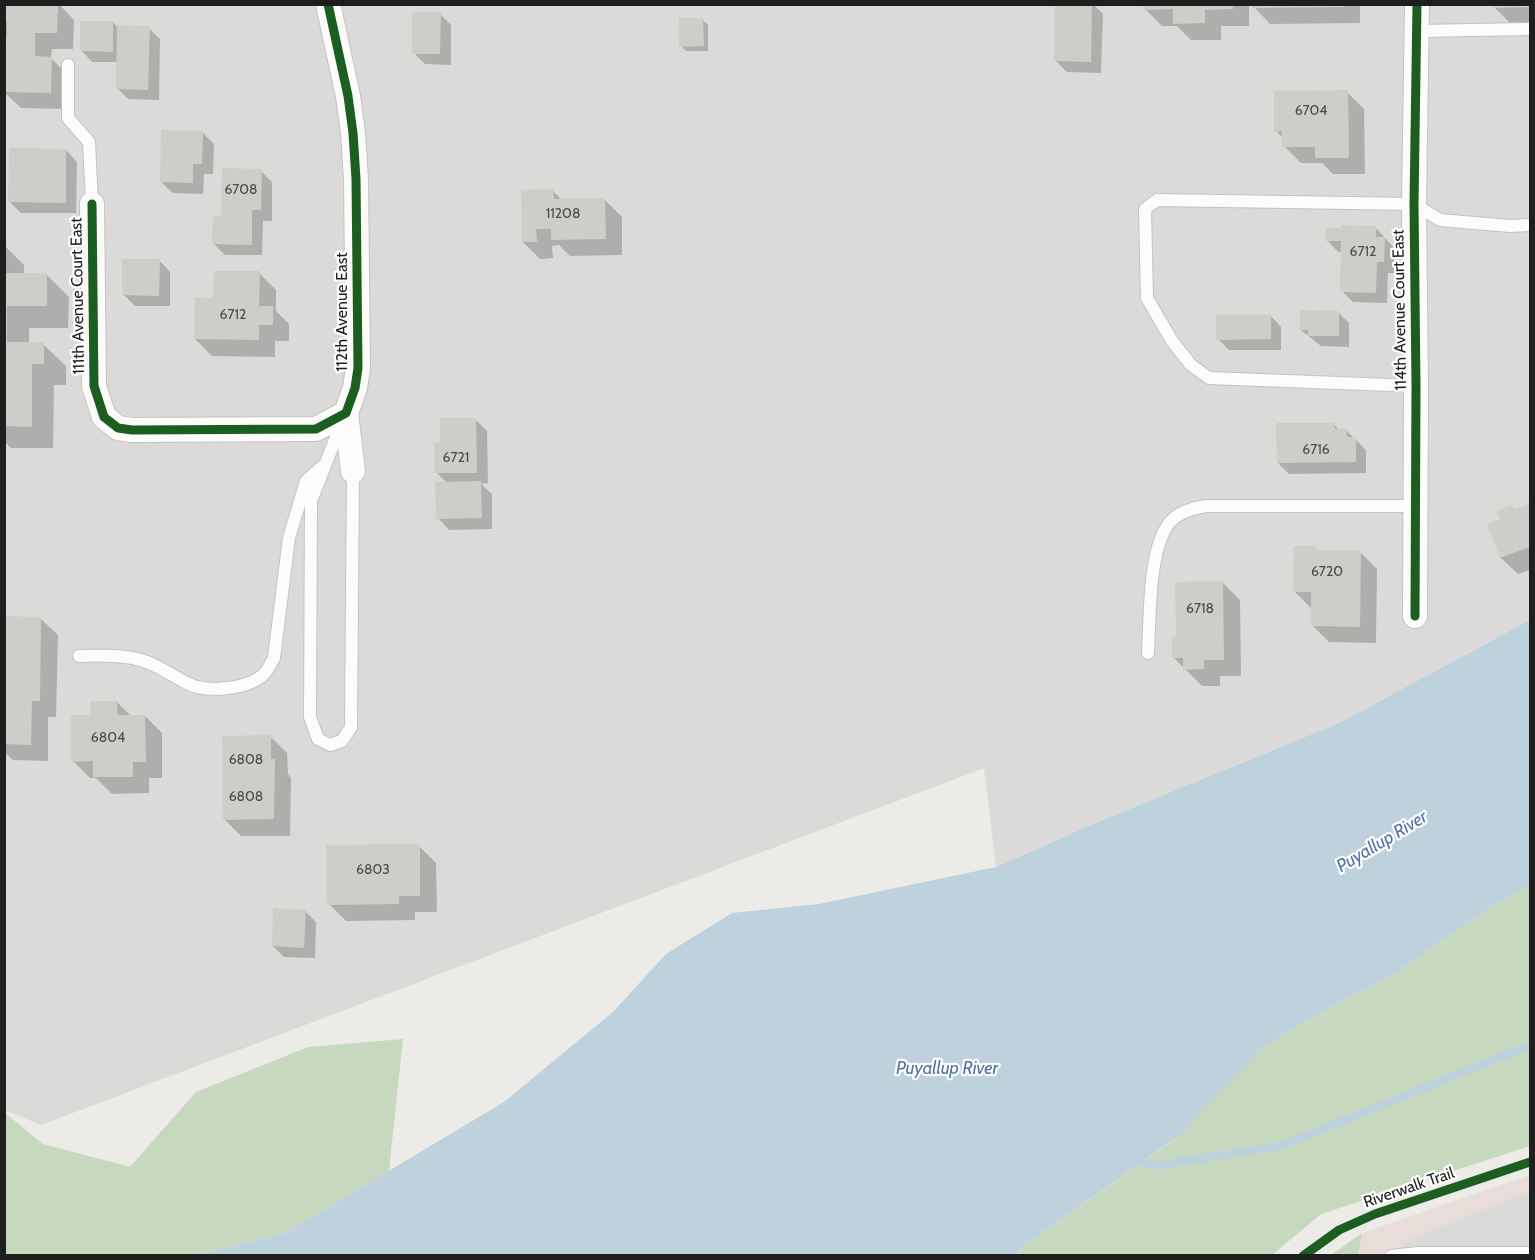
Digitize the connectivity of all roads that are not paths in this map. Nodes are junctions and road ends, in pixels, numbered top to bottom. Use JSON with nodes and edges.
{"nodes":[{"id":1,"x":328,"y":4,"type":"edge"},
{"id":2,"x":1417,"y":4,"type":"edge"},
{"id":3,"x":1530,"y":29,"type":"edge"},
{"id":4,"x":1417,"y":31,"type":"junction"},
{"id":5,"x":68,"y":65,"type":"dead end"},
{"id":6,"x":92,"y":204,"type":"joint"},
{"id":7,"x":1414,"y":204,"type":"junction"},
{"id":8,"x":1530,"y":225,"type":"edge"},
{"id":9,"x":1416,"y":386,"type":"junction"},
{"id":10,"x":346,"y":413,"type":"junction"},
{"id":11,"x":326,"y":464,"type":"junction"},
{"id":12,"x":353,"y":471,"type":"joint"},
{"id":13,"x":1416,"y":506,"type":"junction"},
{"id":14,"x":1414,"y":616,"type":"dead end"},
{"id":15,"x":1148,"y":653,"type":"dead end"},
{"id":16,"x":79,"y":656,"type":"dead end"},
{"id":17,"x":1530,"y":1253,"type":"edge"},
{"id":18,"x":1390,"y":1256,"type":"edge"}],
"edges":[{"from":1,"to":10,"type":"street","name":"112th Avenue East"},
{"from":2,"to":4,"type":"street","name":"114th Avenue Court East"},
{"from":3,"to":4,"type":"lane"},
{"from":4,"to":7,"type":"street","name":"114th Avenue Court East"},
{"from":5,"to":6,"type":"lane"},
{"from":6,"to":10,"type":"street","name":"111th Avenue Court East"},
{"from":7,"to":8,"type":"lane"},
{"from":7,"to":9,"type":"street","name":"114th Avenue Court East"},
{"from":7,"to":9,"type":"lane"},
{"from":9,"to":13,"type":"street","name":"114th Avenue Court East"},
{"from":10,"to":11,"type":"lane"},
{"from":10,"to":12,"type":"street","name":"112th Avenue East"},
{"from":11,"to":12,"type":"lane"},
{"from":11,"to":16,"type":"lane"},
{"from":13,"to":14,"type":"street","name":"114th Avenue Court East"},
{"from":13,"to":15,"type":"lane"},
{"from":17,"to":18,"type":"lane"}]}
